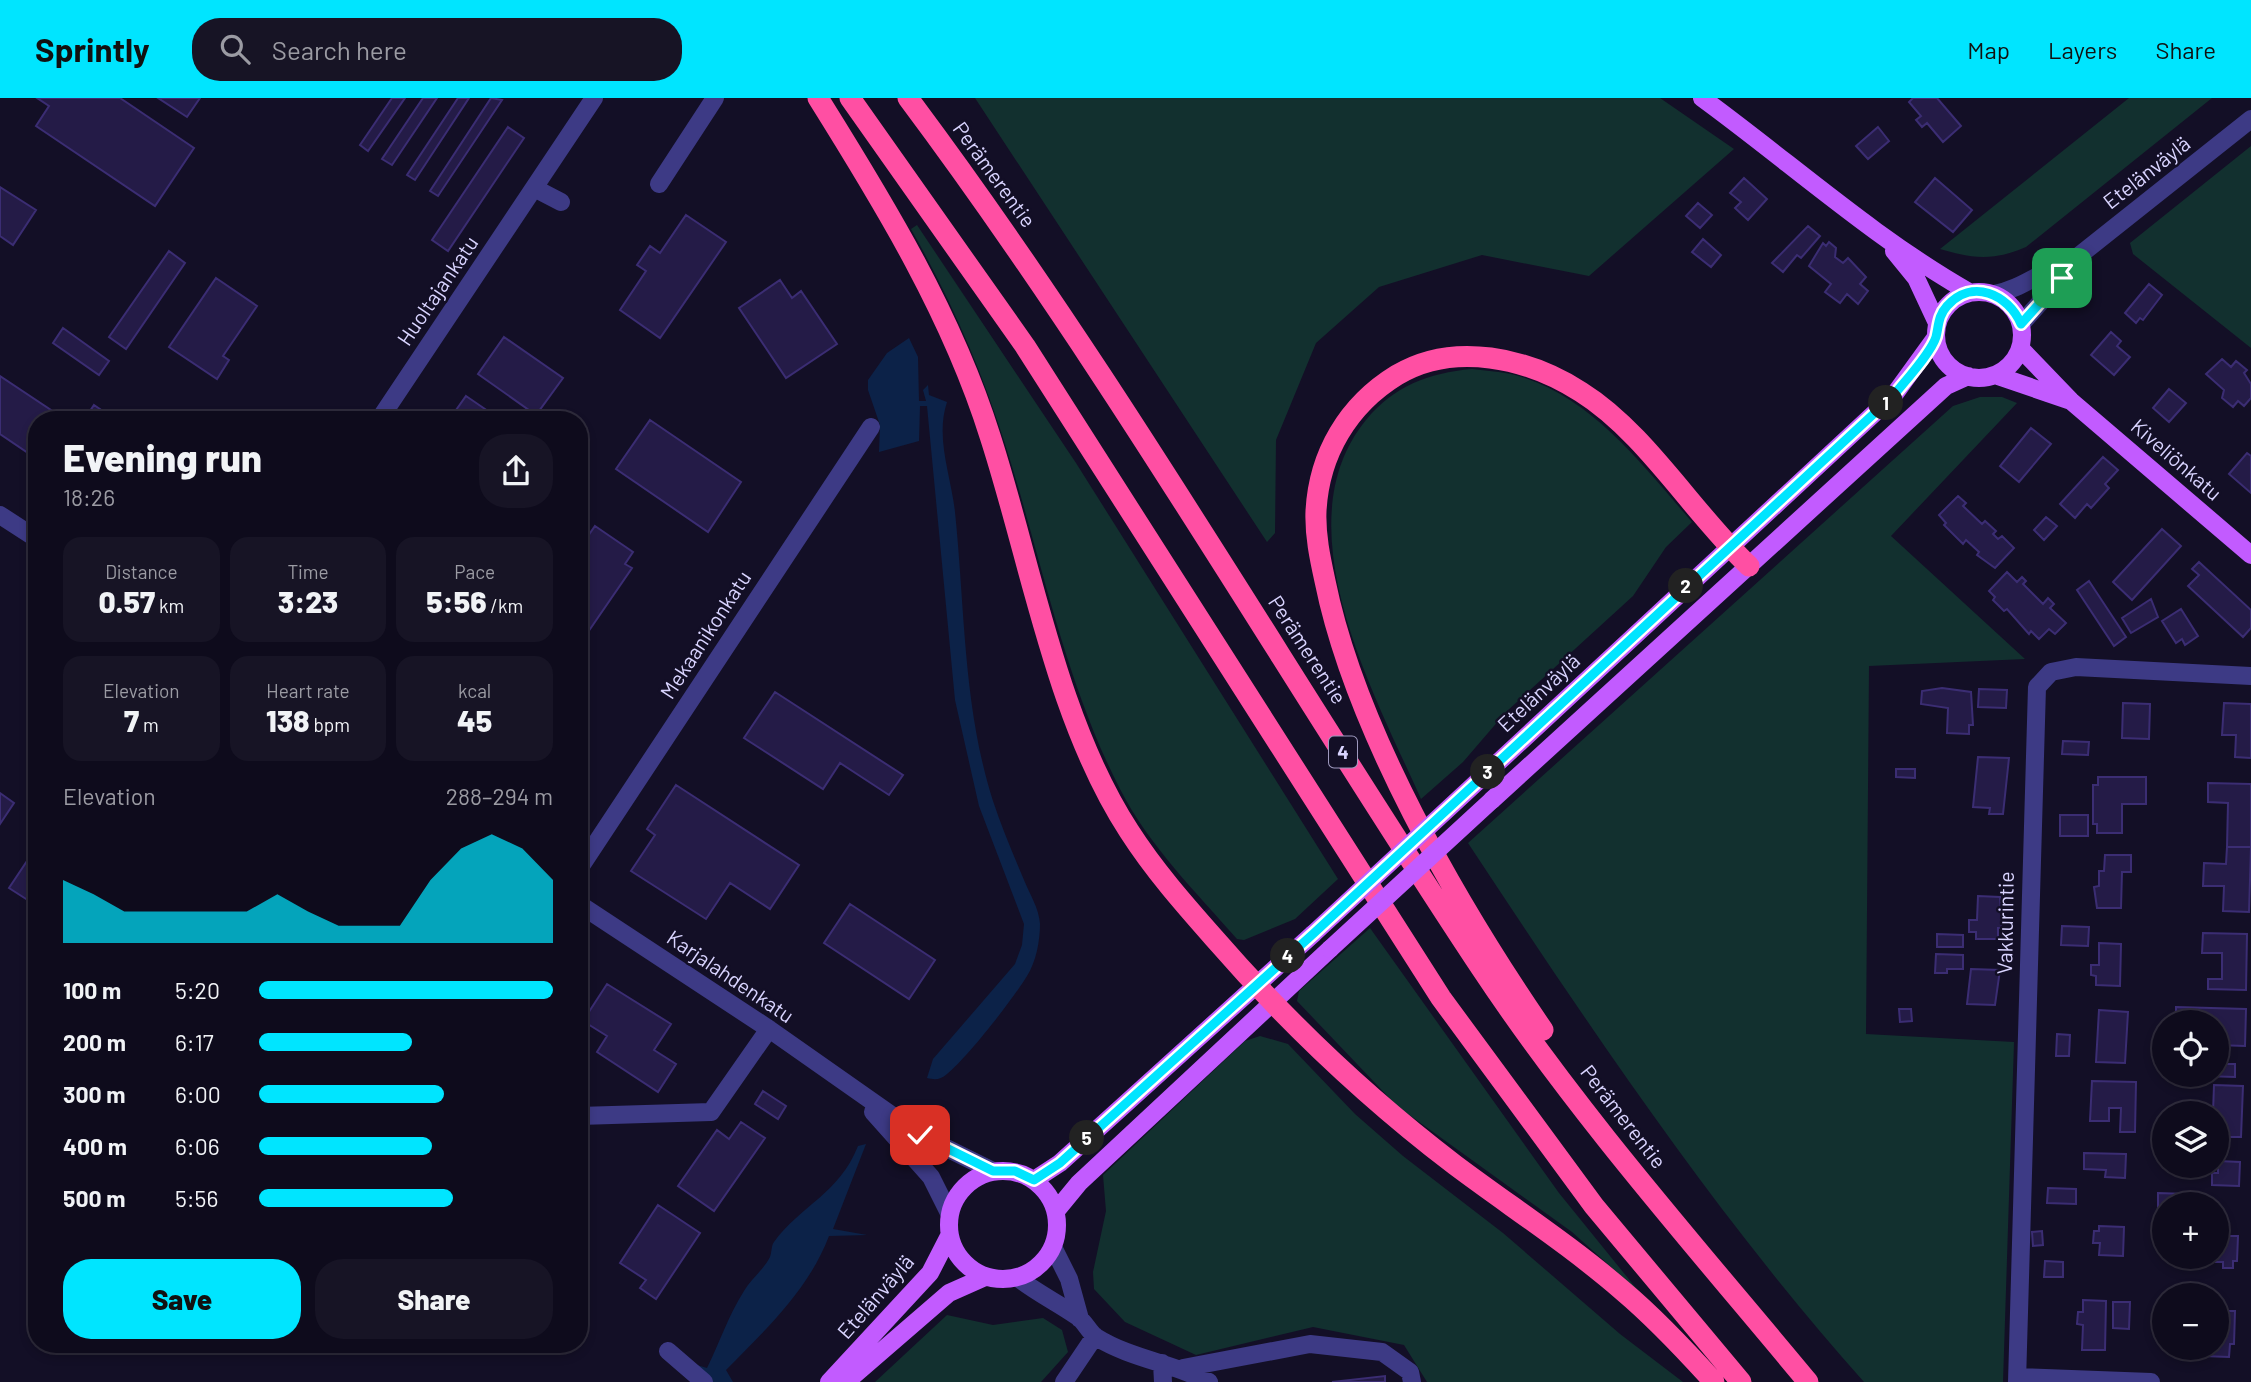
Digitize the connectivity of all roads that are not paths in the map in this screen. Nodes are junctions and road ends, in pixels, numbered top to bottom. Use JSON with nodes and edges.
{"nodes":[{"id":1,"x":594,"y":98,"type":"edge"},
{"id":2,"x":715,"y":98,"type":"edge"},
{"id":3,"x":818,"y":98,"type":"edge"},
{"id":4,"x":850,"y":98,"type":"edge"},
{"id":5,"x":908,"y":98,"type":"edge"},
{"id":6,"x":1702,"y":98,"type":"edge"},
{"id":7,"x":2251,"y":119,"type":"edge"},
{"id":8,"x":659,"y":184,"type":"dead end"},
{"id":9,"x":534,"y":188,"type":"junction"},
{"id":10,"x":561,"y":202,"type":"dead end"},
{"id":11,"x":1889,"y":242,"type":"junction"},
{"id":12,"x":2071,"y":262,"type":"junction"},
{"id":13,"x":1969,"y":292,"type":"junction"},
{"id":14,"x":1994,"y":294,"type":"junction"},
{"id":15,"x":2021,"y":324,"type":"junction"},
{"id":16,"x":1936,"y":330,"type":"junction"},
{"id":17,"x":2020,"y":348,"type":"junction"},
{"id":18,"x":1995,"y":375,"type":"junction"},
{"id":19,"x":1968,"y":376,"type":"junction"},
{"id":20,"x":2071,"y":401,"type":"junction"},
{"id":21,"x":385,"y":411,"type":"edge"},
{"id":22,"x":872,"y":427,"type":"dead end"},
{"id":23,"x":0,"y":515,"type":"edge"},
{"id":24,"x":28,"y":533,"type":"edge"},
{"id":25,"x":1728,"y":547,"type":"junction"},
{"id":26,"x":2251,"y":555,"type":"edge"},
{"id":27,"x":1749,"y":566,"type":"junction"},
{"id":28,"x":2251,"y":676,"type":"edge"},
{"id":29,"x":588,"y":855,"type":"edge"},
{"id":30,"x":588,"y":910,"type":"edge"},
{"id":31,"x":1254,"y":985,"type":"junction"},
{"id":32,"x":1272,"y":1003,"type":"junction"},
{"id":33,"x":769,"y":1029,"type":"junction"},
{"id":34,"x":854,"y":1091,"type":"junction"},
{"id":35,"x":588,"y":1116,"type":"edge"},
{"id":36,"x":1597,"y":1126,"type":"junction"},
{"id":37,"x":993,"y":1171,"type":"junction"},
{"id":38,"x":1034,"y":1180,"type":"junction"},
{"id":39,"x":1056,"y":1211,"type":"junction"},
{"id":40,"x":949,"y":1213,"type":"junction"},
{"id":41,"x":949,"y":1236,"type":"junction"},
{"id":42,"x":1053,"y":1247,"type":"junction"},
{"id":43,"x":985,"y":1277,"type":"junction"},
{"id":44,"x":1018,"y":1278,"type":"junction"},
{"id":45,"x":1080,"y":1318,"type":"junction"},
{"id":46,"x":1095,"y":1336,"type":"junction"},
{"id":47,"x":668,"y":1351,"type":"dead end"},
{"id":48,"x":1162,"y":1363,"type":"junction"},
{"id":49,"x":1183,"y":1368,"type":"junction"},
{"id":50,"x":1203,"y":1380,"type":"edge"},
{"id":51,"x":2017,"y":1380,"type":"edge"},
{"id":52,"x":704,"y":1382,"type":"edge"},
{"id":53,"x":829,"y":1382,"type":"edge"},
{"id":54,"x":846,"y":1382,"type":"edge"},
{"id":55,"x":1063,"y":1382,"type":"edge"},
{"id":56,"x":1163,"y":1382,"type":"edge"},
{"id":57,"x":1412,"y":1382,"type":"edge"},
{"id":58,"x":1714,"y":1382,"type":"edge"},
{"id":59,"x":1741,"y":1382,"type":"edge"},
{"id":60,"x":1808,"y":1382,"type":"edge"},
{"id":61,"x":2151,"y":1382,"type":"edge"}],
"edges":[{"from":1,"to":9,"type":"street","name":"Huoltajankatu"},
{"from":2,"to":8,"type":"street"},
{"from":3,"to":31,"type":"highway"},
{"from":4,"to":59,"type":"highway","number":"4"},
{"from":5,"to":36,"type":"highway","name":"Perämerentie","number":"4"},
{"from":6,"to":11,"type":"main road"},
{"from":7,"to":12,"type":"street","name":"Etelänväylä"},
{"from":9,"to":10,"type":"street"},
{"from":9,"to":21,"type":"street","name":"Huoltajankatu"},
{"from":11,"to":13,"type":"main road"},
{"from":11,"to":16,"type":"main road"},
{"from":12,"to":14,"type":"street","name":"Etelänväylä"},
{"from":12,"to":15,"type":"street","name":"Etelänväylä"},
{"from":13,"to":14,"type":"main road"},
{"from":13,"to":16,"type":"main road"},
{"from":14,"to":15,"type":"main road"},
{"from":15,"to":17,"type":"main road"},
{"from":16,"to":19,"type":"main road"},
{"from":16,"to":25,"type":"main road","name":"Etelänväylä"},
{"from":17,"to":18,"type":"main road"},
{"from":17,"to":20,"type":"main road","name":"Kiveliönkatu"},
{"from":18,"to":19,"type":"main road"},
{"from":18,"to":20,"type":"main road","name":"Kiveliönkatu"},
{"from":19,"to":27,"type":"main road"},
{"from":20,"to":26,"type":"main road","name":"Kiveliönkatu"},
{"from":22,"to":29,"type":"street","name":"Mekaanikonkatu"},
{"from":23,"to":24,"type":"street"},
{"from":25,"to":27,"type":"highway"},
{"from":25,"to":31,"type":"main road","name":"Etelänväylä","bridge":true},
{"from":25,"to":36,"type":"highway"},
{"from":27,"to":32,"type":"main road","bridge":true},
{"from":28,"to":51,"type":"street","name":"Vakkurintie"},
{"from":30,"to":33,"type":"street","name":"Karjalahdenkatu"},
{"from":31,"to":32,"type":"highway"},
{"from":31,"to":38,"type":"main road","name":"Etelänväylä"},
{"from":32,"to":39,"type":"main road"},
{"from":32,"to":58,"type":"highway"},
{"from":33,"to":34,"type":"street","name":"Karjalahdenkatu"},
{"from":33,"to":35,"type":"street"},
{"from":34,"to":37,"type":"street","name":"Karjalahdenkatu"},
{"from":34,"to":40,"type":"street","name":"Karjalahdenkatu"},
{"from":36,"to":60,"type":"highway","name":"Perämerentie","number":"4"},
{"from":37,"to":38,"type":"main road"},
{"from":37,"to":40,"type":"main road"},
{"from":38,"to":39,"type":"main road"},
{"from":39,"to":42,"type":"main road"},
{"from":40,"to":41,"type":"main road"},
{"from":41,"to":43,"type":"main road"},
{"from":41,"to":53,"type":"main road","name":"Etelänväylä"},
{"from":42,"to":44,"type":"main road"},
{"from":42,"to":45,"type":"street"},
{"from":43,"to":44,"type":"main road"},
{"from":43,"to":54,"type":"main road","name":"Etelänväylä"},
{"from":44,"to":45,"type":"street"},
{"from":45,"to":46,"type":"street"},
{"from":46,"to":48,"type":"street"},
{"from":46,"to":55,"type":"street"},
{"from":47,"to":52,"type":"street"},
{"from":48,"to":49,"type":"street"},
{"from":48,"to":56,"type":"street"},
{"from":49,"to":50,"type":"street"},
{"from":49,"to":57,"type":"street"},
{"from":51,"to":61,"type":"street"}]}
